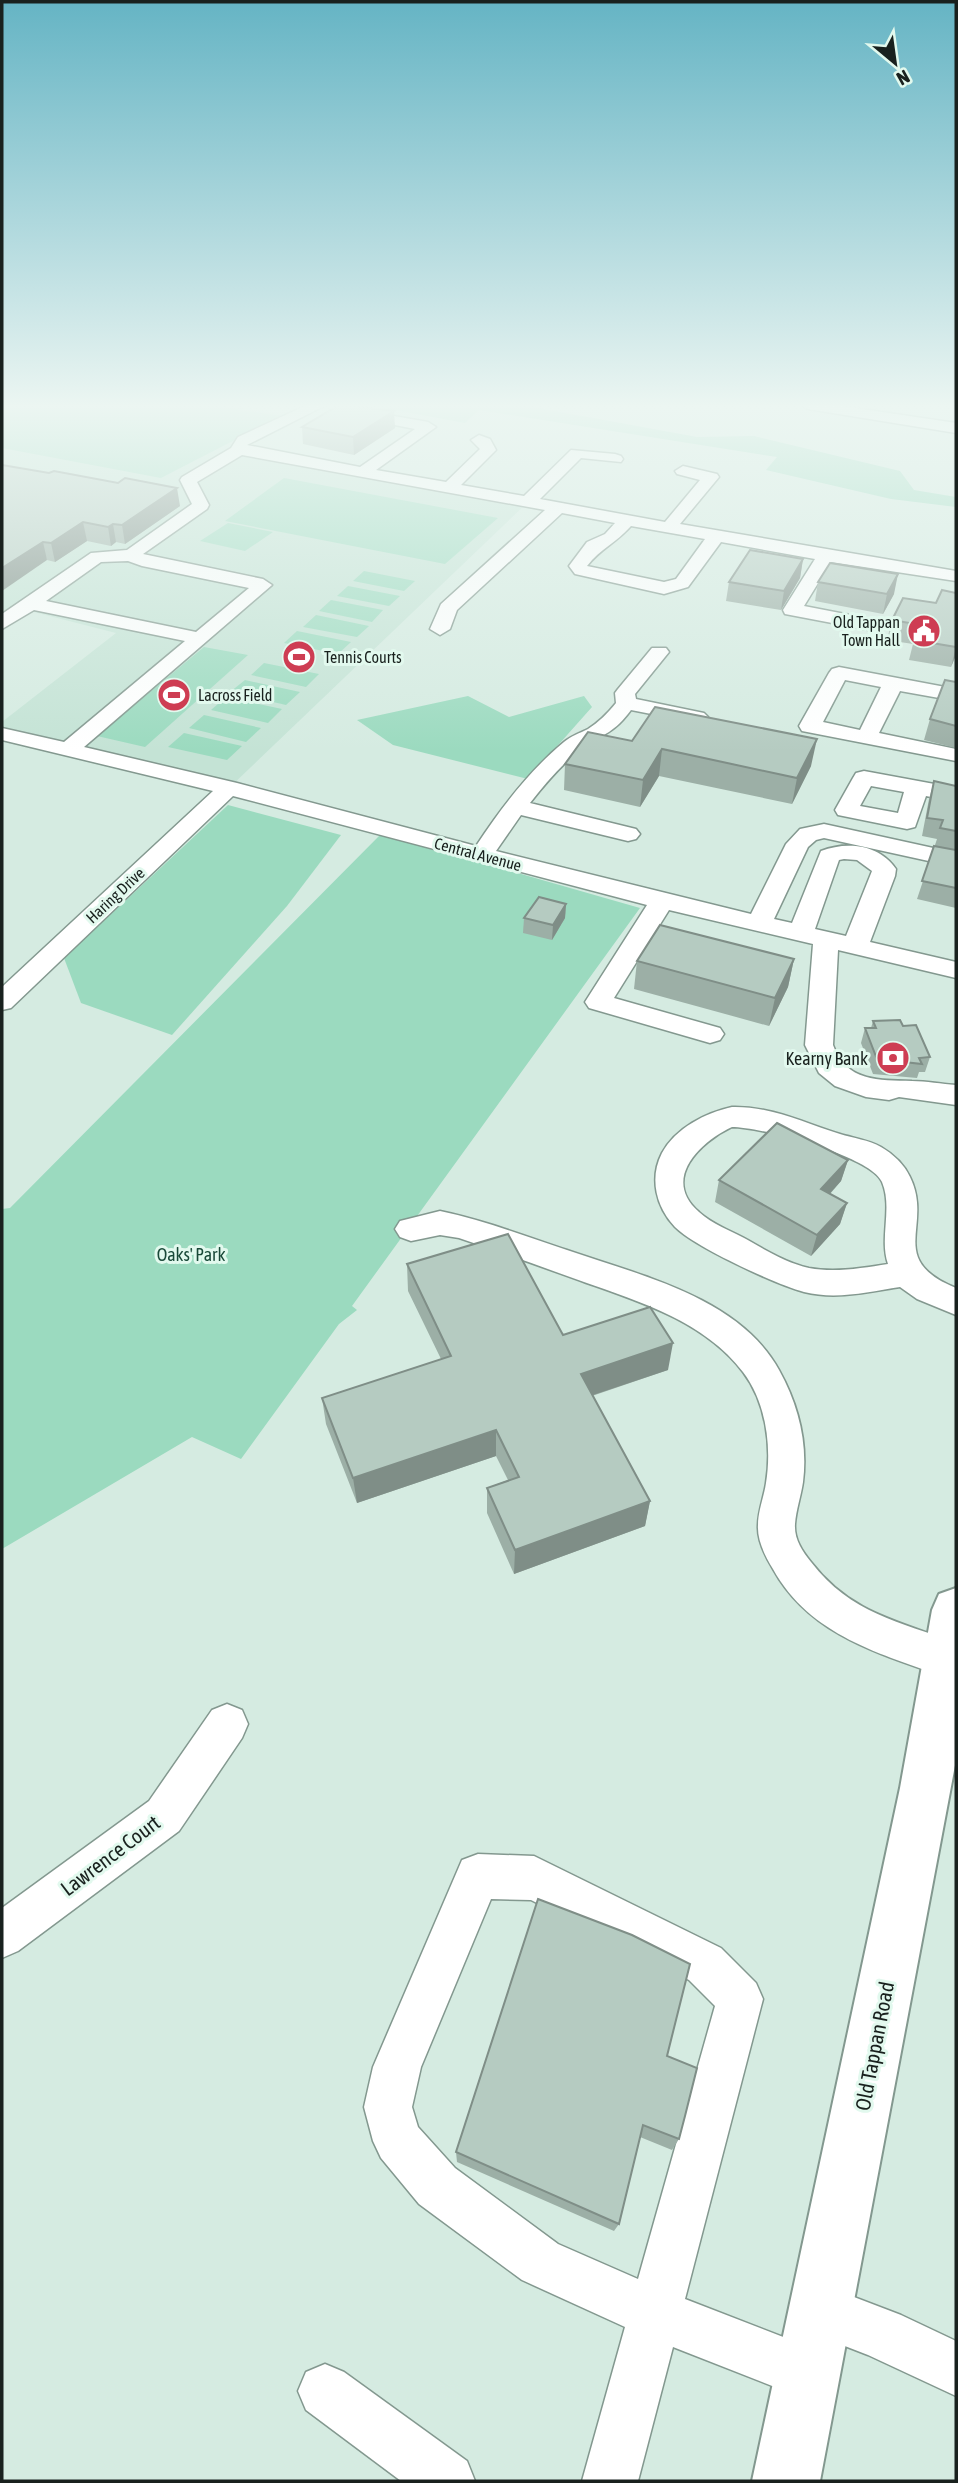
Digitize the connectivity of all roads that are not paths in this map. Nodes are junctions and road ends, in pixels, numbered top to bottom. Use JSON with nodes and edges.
{"nodes":[{"id":1,"x":179,"y":521,"type":"edge"},
{"id":2,"x":544,"y":521,"type":"edge"},
{"id":3,"x":626,"y":521,"type":"edge"},
{"id":4,"x":639,"y":521,"type":"edge"},
{"id":5,"x":674,"y":521,"type":"edge"},
{"id":6,"x":670,"y":526,"type":"junction"},
{"id":7,"x":717,"y":535,"type":"junction"},
{"id":8,"x":131,"y":555,"type":"junction"},
{"id":9,"x":823,"y":560,"type":"junction"},
{"id":10,"x":956,"y":576,"type":"edge"},
{"id":11,"x":29,"y":603,"type":"junction"},
{"id":12,"x":5,"y":618,"type":"edge"},
{"id":13,"x":869,"y":624,"type":"dead end"},
{"id":14,"x":440,"y":629,"type":"dead end"},
{"id":15,"x":199,"y":638,"type":"junction"},
{"id":16,"x":659,"y":652,"type":"dead end"},
{"id":17,"x":893,"y":683,"type":"junction"},
{"id":18,"x":956,"y":695,"type":"edge"},
{"id":19,"x":626,"y":703,"type":"junction"},
{"id":20,"x":716,"y":721,"type":"edge"},
{"id":21,"x":2,"y":734,"type":"edge"},
{"id":22,"x":867,"y":737,"type":"junction"},
{"id":23,"x":68,"y":750,"type":"junction"},
{"id":24,"x":956,"y":755,"type":"edge"},
{"id":25,"x":229,"y":788,"type":"junction"},
{"id":26,"x":917,"y":788,"type":"dead end"},
{"id":27,"x":956,"y":795,"type":"edge"},
{"id":28,"x":516,"y":807,"type":"junction"},
{"id":29,"x":628,"y":834,"type":"dead end"},
{"id":30,"x":482,"y":855,"type":"junction"},
{"id":31,"x":956,"y":860,"type":"edge"},
{"id":32,"x":662,"y":901,"type":"junction"},
{"id":33,"x":759,"y":923,"type":"junction"},
{"id":34,"x":814,"y":936,"type":"junction"},
{"id":35,"x":855,"y":946,"type":"junction"},
{"id":36,"x":956,"y":970,"type":"edge"},
{"id":37,"x":2,"y":1002,"type":"edge"},
{"id":38,"x":710,"y":1034,"type":"dead end"},
{"id":39,"x":956,"y":1095,"type":"edge"},
{"id":40,"x":411,"y":1229,"type":"dead end"},
{"id":41,"x":907,"y":1273,"type":"junction"},
{"id":42,"x":956,"y":1302,"type":"edge"},
{"id":43,"x":952,"y":1634,"type":"edge"},
{"id":44,"x":227,"y":1724,"type":"dead end"},
{"id":45,"x":2,"y":1935,"type":"edge"},
{"id":46,"x":820,"y":2310,"type":"junction"},
{"id":47,"x":657,"y":2314,"type":"junction"},
{"id":48,"x":956,"y":2369,"type":"edge"},
{"id":49,"x":808,"y":2373,"type":"junction"},
{"id":50,"x":325,"y":2391,"type":"dead end"},
{"id":51,"x":447,"y":2481,"type":"edge"},
{"id":52,"x":610,"y":2481,"type":"edge"},
{"id":53,"x":786,"y":2481,"type":"edge"}],
"edges":[{"from":1,"to":8,"type":"street"},
{"from":2,"to":14,"type":"street"},
{"from":3,"to":7,"type":"street"},
{"from":4,"to":6,"type":"street"},
{"from":5,"to":6,"type":"street"},
{"from":6,"to":7,"type":"street"},
{"from":7,"to":9,"type":"street"},
{"from":8,"to":11,"type":"street"},
{"from":8,"to":15,"type":"street"},
{"from":9,"to":10,"type":"street"},
{"from":9,"to":13,"type":"street"},
{"from":11,"to":12,"type":"street"},
{"from":11,"to":15,"type":"street"},
{"from":15,"to":23,"type":"street"},
{"from":16,"to":19,"type":"street"},
{"from":17,"to":18,"type":"street"},
{"from":17,"to":22,"type":"street"},
{"from":17,"to":22,"type":"street"},
{"from":19,"to":20,"type":"street"},
{"from":19,"to":28,"type":"street"},
{"from":21,"to":23,"type":"street","name":"Central Avenue"},
{"from":22,"to":24,"type":"street"},
{"from":23,"to":25,"type":"street","name":"Central Avenue"},
{"from":25,"to":30,"type":"street","name":"Central Avenue"},
{"from":25,"to":37,"type":"street","name":"Haring Drive"},
{"from":26,"to":27,"type":"street"},
{"from":28,"to":29,"type":"street"},
{"from":28,"to":30,"type":"street"},
{"from":30,"to":32,"type":"street","name":"Central Avenue"},
{"from":31,"to":33,"type":"street"},
{"from":32,"to":33,"type":"street","name":"Central Avenue"},
{"from":32,"to":38,"type":"street"},
{"from":33,"to":34,"type":"street","name":"Central Avenue"},
{"from":34,"to":35,"type":"street","name":"Central Avenue"},
{"from":34,"to":35,"type":"street"},
{"from":34,"to":39,"type":"street"},
{"from":35,"to":36,"type":"street","name":"Central Avenue"},
{"from":40,"to":43,"type":"street"},
{"from":41,"to":41,"type":"street"},
{"from":41,"to":42,"type":"street"},
{"from":43,"to":46,"type":"main road","name":"Old Tappan Road"},
{"from":44,"to":45,"type":"street","name":"Lawrence Court"},
{"from":46,"to":48,"type":"street"},
{"from":46,"to":49,"type":"main road","name":"Old Tappan Road"},
{"from":47,"to":47,"type":"street"},
{"from":47,"to":49,"type":"street"},
{"from":47,"to":52,"type":"street"},
{"from":49,"to":53,"type":"main road","name":"Old Tappan Road"},
{"from":50,"to":51,"type":"street"}]}
